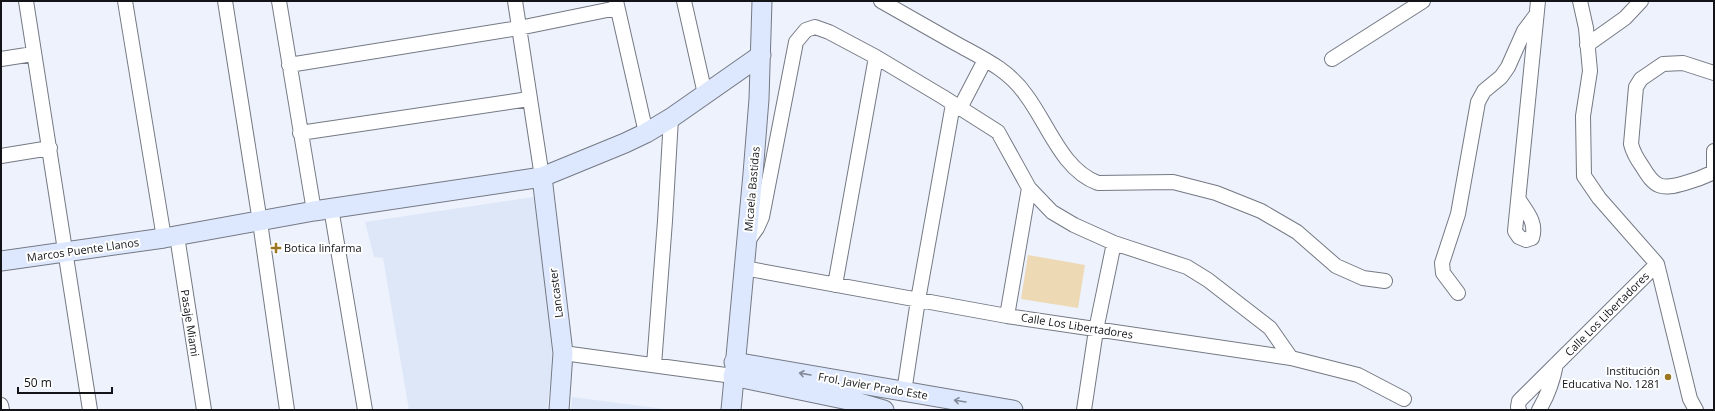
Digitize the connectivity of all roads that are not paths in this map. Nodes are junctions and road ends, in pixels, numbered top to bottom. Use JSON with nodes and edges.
{"nodes":[{"id":1,"x":26,"y":1,"type":"edge"},
{"id":2,"x":125,"y":1,"type":"edge"},
{"id":3,"x":225,"y":1,"type":"edge"},
{"id":4,"x":279,"y":1,"type":"edge"},
{"id":5,"x":515,"y":1,"type":"edge"},
{"id":6,"x":684,"y":1,"type":"edge"},
{"id":7,"x":762,"y":1,"type":"edge"},
{"id":8,"x":881,"y":1,"type":"edge"},
{"id":9,"x":1423,"y":1,"type":"edge"},
{"id":10,"x":1538,"y":1,"type":"edge"},
{"id":11,"x":1580,"y":1,"type":"edge"},
{"id":12,"x":1642,"y":1,"type":"edge"},
{"id":13,"x":616,"y":5,"type":"edge"},
{"id":14,"x":1536,"y":15,"type":"junction"},
{"id":15,"x":519,"y":28,"type":"junction"},
{"id":16,"x":1587,"y":45,"type":"junction"},
{"id":17,"x":33,"y":54,"type":"junction"},
{"id":18,"x":761,"y":55,"type":"junction"},
{"id":19,"x":876,"y":57,"type":"junction"},
{"id":20,"x":1,"y":59,"type":"edge"},
{"id":21,"x":1332,"y":59,"type":"dead end"},
{"id":22,"x":985,"y":60,"type":"junction"},
{"id":23,"x":289,"y":65,"type":"junction"},
{"id":24,"x":1714,"y":73,"type":"edge"},
{"id":25,"x":705,"y":94,"type":"junction"},
{"id":26,"x":529,"y":99,"type":"junction"},
{"id":27,"x":957,"y":106,"type":"junction"},
{"id":28,"x":671,"y":118,"type":"junction"},
{"id":29,"x":300,"y":133,"type":"junction"},
{"id":30,"x":646,"y":133,"type":"junction"},
{"id":31,"x":50,"y":148,"type":"junction"},
{"id":32,"x":1714,"y":151,"type":"edge"},
{"id":33,"x":1,"y":156,"type":"edge"},
{"id":34,"x":1714,"y":172,"type":"edge"},
{"id":35,"x":542,"y":177,"type":"junction"},
{"id":36,"x":1030,"y":188,"type":"junction"},
{"id":37,"x":1519,"y":200,"type":"dead end"},
{"id":38,"x":323,"y":210,"type":"junction"},
{"id":39,"x":260,"y":222,"type":"junction"},
{"id":40,"x":170,"y":237,"type":"junction"},
{"id":41,"x":747,"y":242,"type":"junction"},
{"id":42,"x":1114,"y":243,"type":"junction"},
{"id":43,"x":65,"y":253,"type":"junction"},
{"id":44,"x":1,"y":261,"type":"edge"},
{"id":45,"x":1657,"y":264,"type":"junction"},
{"id":46,"x":744,"y":268,"type":"junction"},
{"id":47,"x":1385,"y":281,"type":"dead end"},
{"id":48,"x":835,"y":285,"type":"junction"},
{"id":49,"x":1458,"y":293,"type":"dead end"},
{"id":50,"x":918,"y":300,"type":"junction"},
{"id":51,"x":1007,"y":316,"type":"junction"},
{"id":52,"x":1096,"y":330,"type":"junction"},
{"id":53,"x":563,"y":353,"type":"junction"},
{"id":54,"x":1292,"y":358,"type":"junction"},
{"id":55,"x":1556,"y":364,"type":"junction"},
{"id":56,"x":654,"y":365,"type":"junction"},
{"id":57,"x":733,"y":369,"type":"junction"},
{"id":58,"x":904,"y":392,"type":"junction"},
{"id":59,"x":1404,"y":399,"type":"dead end"},
{"id":60,"x":1,"y":405,"type":"edge"},
{"id":61,"x":853,"y":405,"type":"edge"},
{"id":62,"x":988,"y":408,"type":"edge"},
{"id":63,"x":2,"y":410,"type":"edge"},
{"id":64,"x":90,"y":410,"type":"edge"},
{"id":65,"x":204,"y":410,"type":"edge"},
{"id":66,"x":287,"y":410,"type":"edge"},
{"id":67,"x":364,"y":410,"type":"edge"},
{"id":68,"x":559,"y":410,"type":"edge"},
{"id":69,"x":731,"y":410,"type":"edge"},
{"id":70,"x":884,"y":410,"type":"edge"},
{"id":71,"x":1012,"y":410,"type":"edge"},
{"id":72,"x":1084,"y":410,"type":"edge"},
{"id":73,"x":1519,"y":410,"type":"edge"},
{"id":74,"x":1539,"y":410,"type":"edge"},
{"id":75,"x":1696,"y":410,"type":"edge"}],
"edges":[{"from":1,"to":17,"type":"street"},
{"from":2,"to":40,"type":"street","name":"Pasaje Miami"},
{"from":3,"to":39,"type":"street"},
{"from":4,"to":23,"type":"street"},
{"from":5,"to":15,"type":"street"},
{"from":6,"to":25,"type":"street"},
{"from":7,"to":18,"type":"street","name":"Micaela Bastidas"},
{"from":8,"to":22,"type":"street"},
{"from":9,"to":21,"type":"street"},
{"from":10,"to":14,"type":"street"},
{"from":11,"to":16,"type":"street"},
{"from":12,"to":16,"type":"street"},
{"from":13,"to":15,"type":"street"},
{"from":13,"to":30,"type":"street"},
{"from":14,"to":37,"type":"street"},
{"from":14,"to":49,"type":"street"},
{"from":15,"to":23,"type":"street"},
{"from":15,"to":26,"type":"street"},
{"from":16,"to":45,"type":"street"},
{"from":17,"to":20,"type":"street"},
{"from":17,"to":31,"type":"street"},
{"from":18,"to":25,"type":"street","name":"Marcos Puente Llanos"},
{"from":18,"to":41,"type":"street","name":"Micaela Bastidas"},
{"from":19,"to":27,"type":"street"},
{"from":19,"to":41,"type":"street"},
{"from":19,"to":48,"type":"street"},
{"from":22,"to":27,"type":"street"},
{"from":22,"to":47,"type":"street"},
{"from":23,"to":29,"type":"street"},
{"from":24,"to":34,"type":"street"},
{"from":25,"to":28,"type":"street","name":"Marcos Puente Llanos"},
{"from":26,"to":29,"type":"street"},
{"from":26,"to":35,"type":"street"},
{"from":27,"to":36,"type":"street"},
{"from":27,"to":50,"type":"street"},
{"from":28,"to":30,"type":"street","name":"Marcos Puente Llanos"},
{"from":28,"to":56,"type":"street"},
{"from":29,"to":38,"type":"street"},
{"from":30,"to":35,"type":"street","name":"Marcos Puente Llanos"},
{"from":31,"to":33,"type":"street"},
{"from":31,"to":43,"type":"street"},
{"from":32,"to":34,"type":"street"},
{"from":35,"to":38,"type":"street","name":"Marcos Puente Llanos"},
{"from":35,"to":53,"type":"street","name":"Lancaster"},
{"from":36,"to":42,"type":"street"},
{"from":36,"to":51,"type":"street"},
{"from":38,"to":39,"type":"street","name":"Marcos Puente Llanos"},
{"from":38,"to":67,"type":"street"},
{"from":39,"to":40,"type":"street","name":"Marcos Puente Llanos"},
{"from":39,"to":66,"type":"street"},
{"from":40,"to":43,"type":"street","name":"Marcos Puente Llanos"},
{"from":40,"to":65,"type":"street","name":"Pasaje Miami"},
{"from":41,"to":46,"type":"street","name":"Micaela Bastidas"},
{"from":42,"to":52,"type":"street"},
{"from":42,"to":54,"type":"street"},
{"from":43,"to":44,"type":"street","name":"Marcos Puente Llanos"},
{"from":43,"to":64,"type":"street"},
{"from":45,"to":55,"type":"street","name":"Calle Los Libertadores"},
{"from":45,"to":75,"type":"street"},
{"from":46,"to":48,"type":"street","name":"Calle Los Libertadores"},
{"from":46,"to":57,"type":"street","name":"Micaela Bastidas"},
{"from":48,"to":50,"type":"street","name":"Calle Los Libertadores"},
{"from":50,"to":51,"type":"street","name":"Calle Los Libertadores"},
{"from":50,"to":58,"type":"street"},
{"from":51,"to":52,"type":"street","name":"Calle Los Libertadores"},
{"from":52,"to":54,"type":"street","name":"Calle Los Libertadores"},
{"from":52,"to":72,"type":"street"},
{"from":53,"to":56,"type":"street"},
{"from":53,"to":68,"type":"street","name":"Lancaster"},
{"from":54,"to":59,"type":"street","name":"Calle Los Libertadores"},
{"from":55,"to":73,"type":"street","name":"Calle Los Libertadores"},
{"from":55,"to":74,"type":"street","name":"Calle Los Libertadores"},
{"from":56,"to":57,"type":"street"},
{"from":58,"to":57,"type":"street","name":"Frol. Javier Prado Este","one_way":true},
{"from":57,"to":61,"type":"street"},
{"from":57,"to":69,"type":"street","name":"Micaela Bastidas"},
{"from":62,"to":58,"type":"street","name":"Frol. Javier Prado Este","one_way":true},
{"from":60,"to":63,"type":"street"},
{"from":61,"to":70,"type":"street"},
{"from":62,"to":71,"type":"street","name":"Frol. Javier Prado Este"}]}
